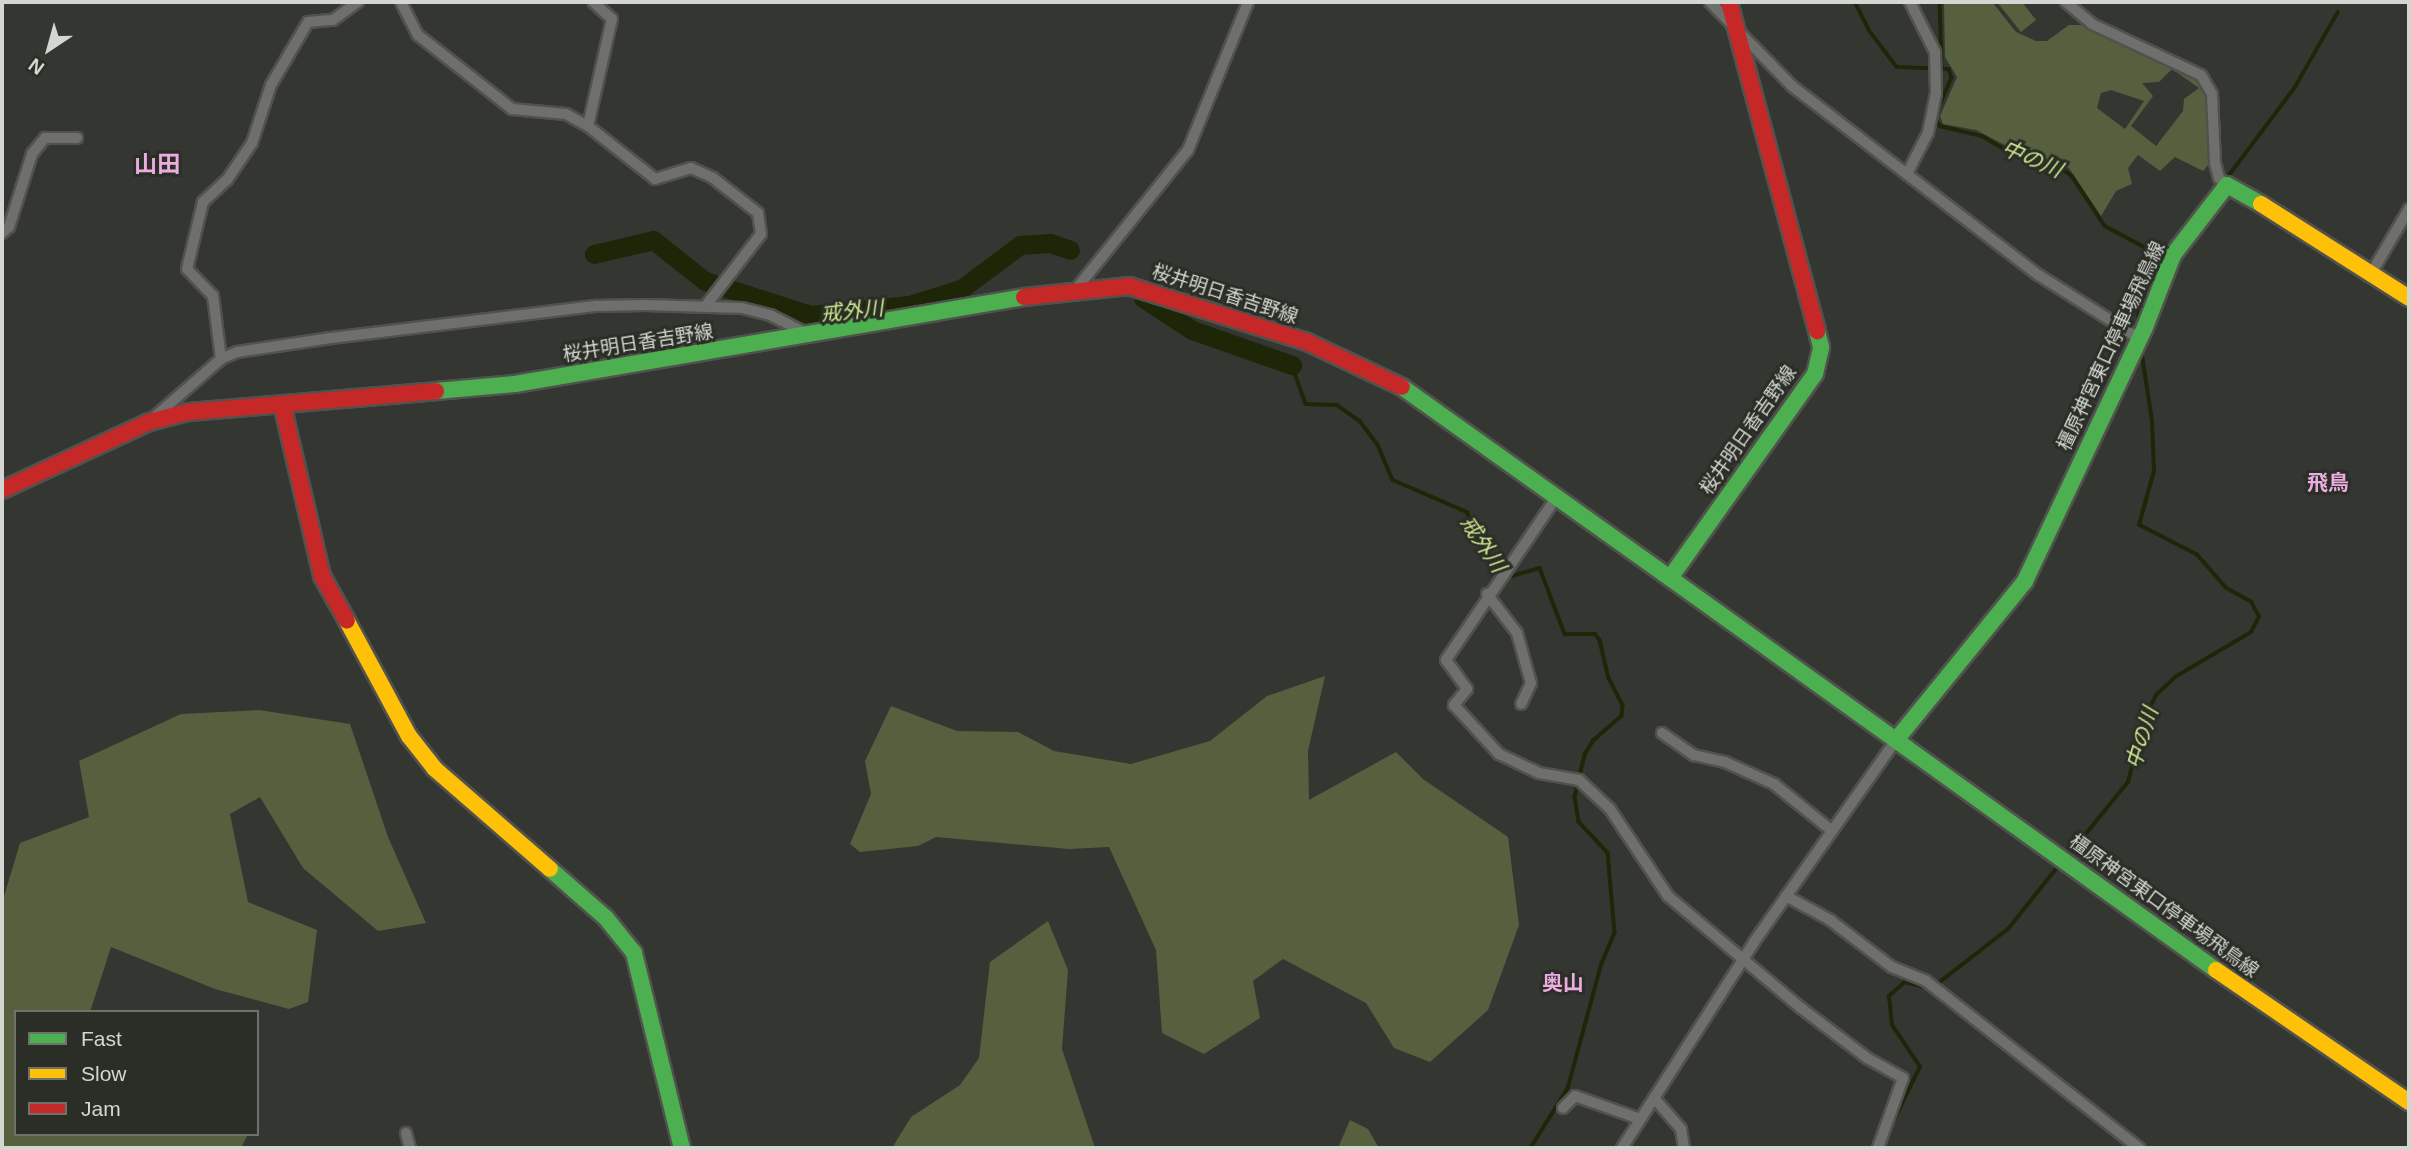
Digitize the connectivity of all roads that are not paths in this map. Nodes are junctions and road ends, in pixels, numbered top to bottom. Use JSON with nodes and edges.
{"nodes":[{"id":1,"x":358,"y":2,"type":"edge"},
{"id":2,"x":401,"y":2,"type":"edge"},
{"id":3,"x":593,"y":2,"type":"edge"},
{"id":4,"x":1248,"y":2,"type":"edge"},
{"id":5,"x":1710,"y":2,"type":"edge"},
{"id":6,"x":1729,"y":2,"type":"edge"},
{"id":7,"x":1910,"y":2,"type":"edge"},
{"id":8,"x":2066,"y":2,"type":"edge"},
{"id":9,"x":1738,"y":32,"type":"junction"},
{"id":10,"x":588,"y":125,"type":"junction"},
{"id":11,"x":77,"y":138,"type":"dead end"},
{"id":12,"x":1908,"y":172,"type":"junction"},
{"id":13,"x":2227,"y":184,"type":"junction"},
{"id":14,"x":2409,"y":209,"type":"edge"},
{"id":15,"x":2,"y":233,"type":"edge"},
{"id":16,"x":2372,"y":272,"type":"junction"},
{"id":17,"x":1077,"y":288,"type":"junction"},
{"id":18,"x":2409,"y":298,"type":"edge"},
{"id":19,"x":707,"y":304,"type":"junction"},
{"id":20,"x":812,"y":336,"type":"junction"},
{"id":21,"x":2140,"y":339,"type":"junction"},
{"id":22,"x":221,"y":359,"type":"junction"},
{"id":23,"x":282,"y":404,"type":"junction"},
{"id":24,"x":149,"y":422,"type":"junction"},
{"id":25,"x":2,"y":490,"type":"edge"},
{"id":26,"x":1556,"y":498,"type":"junction"},
{"id":27,"x":1670,"y":578,"type":"junction"},
{"id":28,"x":1487,"y":594,"type":"junction"},
{"id":29,"x":1521,"y":704,"type":"dead end"},
{"id":30,"x":1662,"y":733,"type":"dead end"},
{"id":31,"x":1896,"y":740,"type":"junction"},
{"id":32,"x":1832,"y":831,"type":"junction"},
{"id":33,"x":1786,"y":896,"type":"junction"},
{"id":34,"x":1744,"y":960,"type":"junction"},
{"id":35,"x":1654,"y":1098,"type":"junction"},
{"id":36,"x":2409,"y":1102,"type":"edge"},
{"id":37,"x":1563,"y":1108,"type":"dead end"},
{"id":38,"x":1640,"y":1119,"type":"junction"},
{"id":39,"x":406,"y":1133,"type":"dead end"},
{"id":40,"x":410,"y":1148,"type":"edge"},
{"id":41,"x":682,"y":1148,"type":"edge"},
{"id":42,"x":1622,"y":1148,"type":"edge"},
{"id":43,"x":1684,"y":1148,"type":"edge"},
{"id":44,"x":1878,"y":1148,"type":"edge"},
{"id":45,"x":2139,"y":1148,"type":"edge"}],
"edges":[{"from":1,"to":22,"type":"street"},
{"from":2,"to":10,"type":"street"},
{"from":3,"to":10,"type":"street"},
{"from":4,"to":17,"type":"street"},
{"from":5,"to":9,"type":"street"},
{"from":6,"to":9,"type":"main road","name":"桜井明日香吉野線"},
{"from":7,"to":12,"type":"street"},
{"from":8,"to":13,"type":"street"},
{"from":9,"to":12,"type":"street"},
{"from":9,"to":27,"type":"main road","name":"桜井明日香吉野線"},
{"from":10,"to":19,"type":"street"},
{"from":11,"to":15,"type":"street"},
{"from":12,"to":21,"type":"street"},
{"from":13,"to":16,"type":"main road"},
{"from":13,"to":21,"type":"main road","name":"橿原神宮東口停車場飛鳥線"},
{"from":14,"to":16,"type":"street"},
{"from":16,"to":18,"type":"main road"},
{"from":17,"to":20,"type":"main road","name":"桜井明日香吉野線"},
{"from":17,"to":26,"type":"main road","name":"桜井明日香吉野線"},
{"from":19,"to":20,"type":"street"},
{"from":19,"to":22,"type":"street"},
{"from":20,"to":23,"type":"main road","name":"桜井明日香吉野線"},
{"from":21,"to":31,"type":"main road","name":"橿原神宮東口停車場飛鳥線"},
{"from":22,"to":24,"type":"street"},
{"from":23,"to":24,"type":"main road","name":"桜井明日香吉野線"},
{"from":23,"to":41,"type":"main road"},
{"from":24,"to":25,"type":"main road","name":"桜井明日香吉野線"},
{"from":26,"to":27,"type":"main road","name":"桜井明日香吉野線"},
{"from":26,"to":28,"type":"street"},
{"from":27,"to":31,"type":"main road","name":"橿原神宮東口停車場飛鳥線"},
{"from":28,"to":29,"type":"street"},
{"from":28,"to":34,"type":"street"},
{"from":30,"to":32,"type":"street"},
{"from":31,"to":32,"type":"street"},
{"from":31,"to":36,"type":"main road","name":"橿原神宮東口停車場飛鳥線"},
{"from":32,"to":33,"type":"street"},
{"from":33,"to":34,"type":"street"},
{"from":33,"to":45,"type":"street"},
{"from":34,"to":35,"type":"street"},
{"from":34,"to":44,"type":"street"},
{"from":35,"to":38,"type":"street"},
{"from":35,"to":43,"type":"street"},
{"from":37,"to":38,"type":"street"},
{"from":38,"to":42,"type":"street"},
{"from":39,"to":40,"type":"street"}]}
